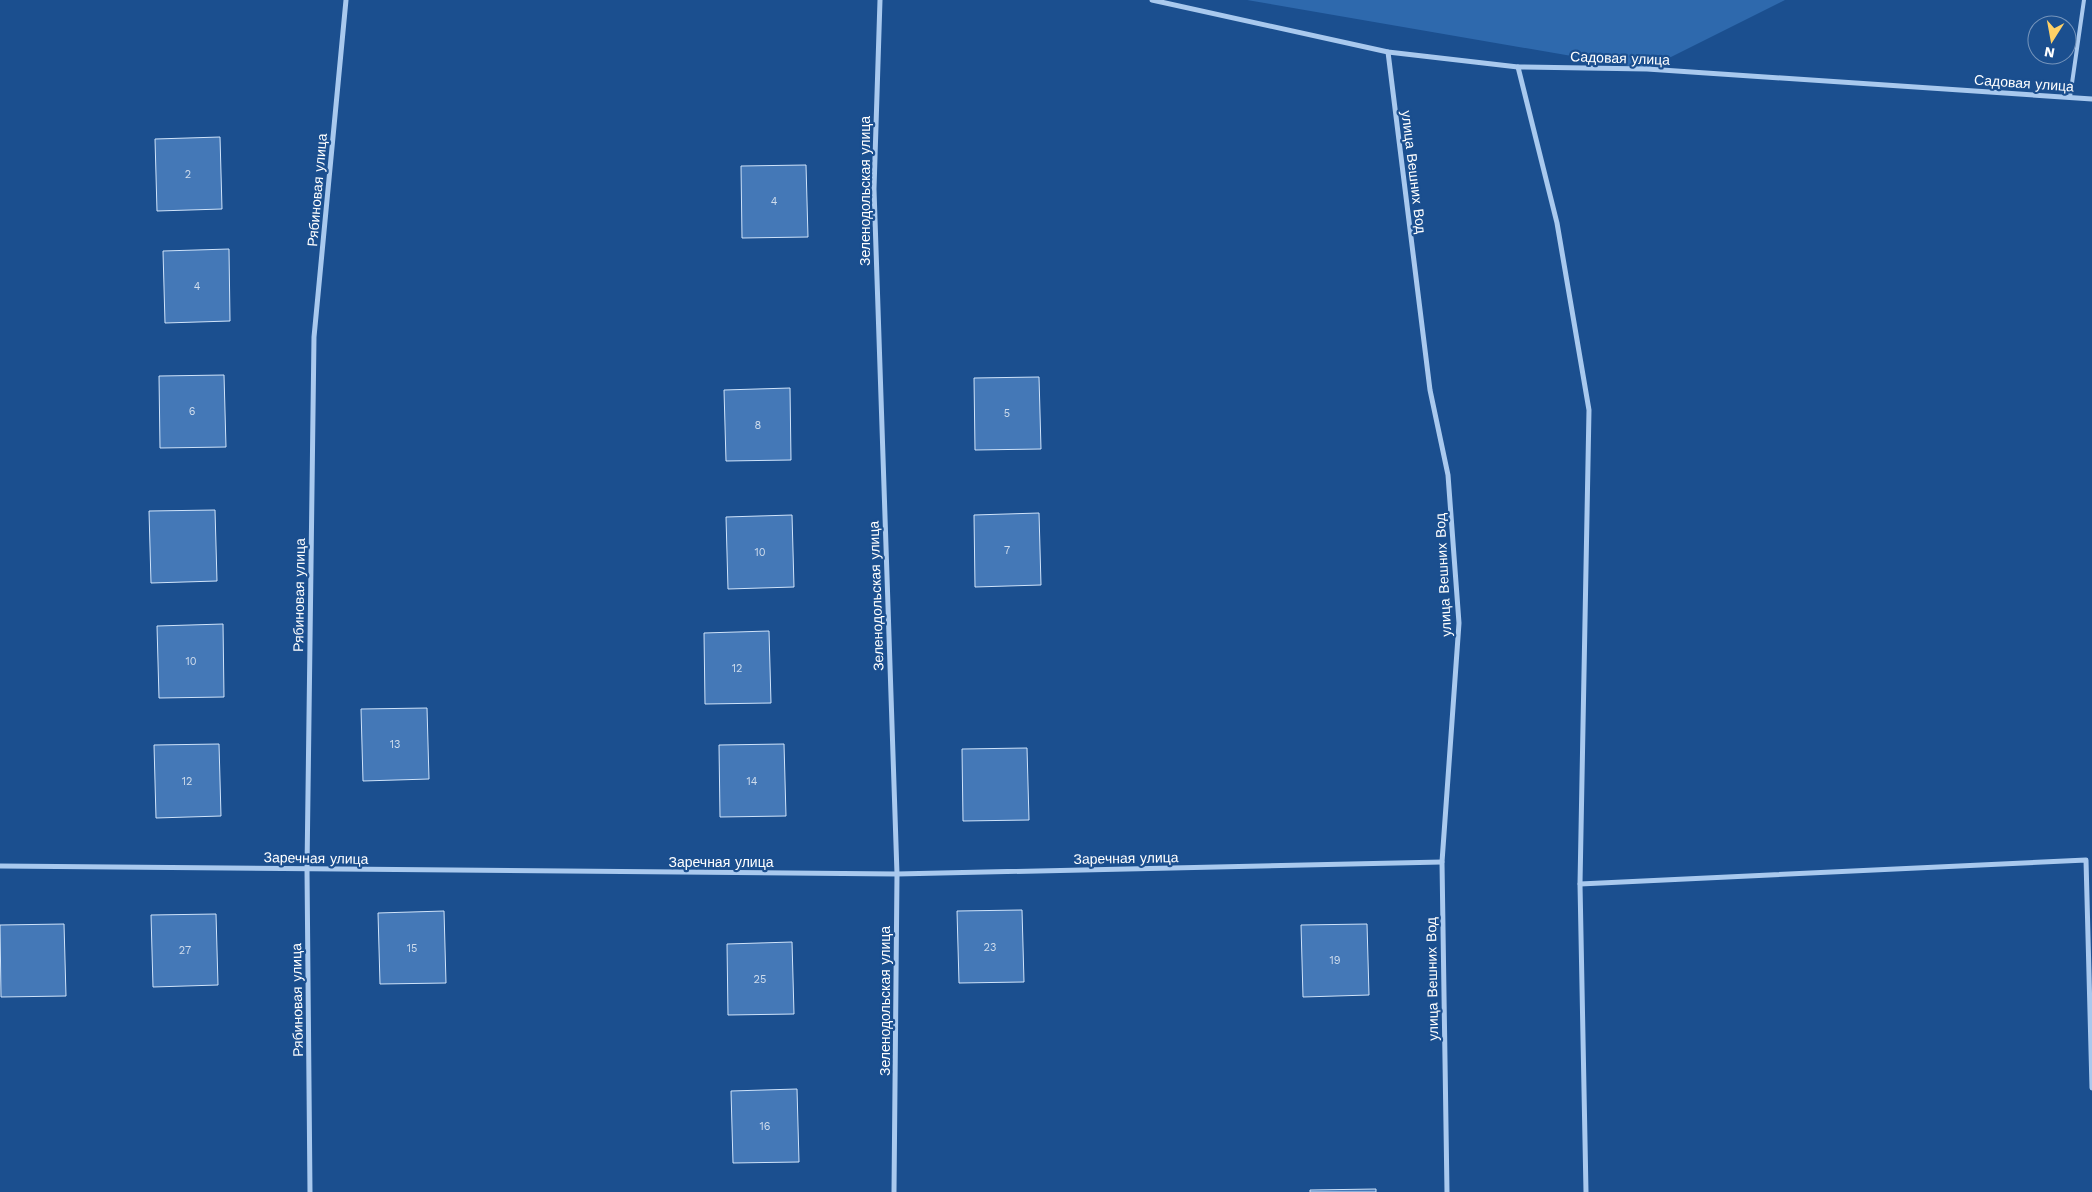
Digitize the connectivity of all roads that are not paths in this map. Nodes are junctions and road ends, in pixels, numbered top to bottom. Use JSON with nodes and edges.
{"nodes":[{"id":1,"x":346,"y":0,"type":"edge"},
{"id":2,"x":880,"y":0,"type":"edge"},
{"id":3,"x":1152,"y":0,"type":"edge"},
{"id":4,"x":2084,"y":0,"type":"edge"},
{"id":5,"x":1388,"y":52,"type":"junction"},
{"id":6,"x":1518,"y":67,"type":"junction"},
{"id":7,"x":2070,"y":97,"type":"junction"},
{"id":8,"x":2092,"y":99,"type":"edge"},
{"id":9,"x":1442,"y":862,"type":"junction"},
{"id":10,"x":0,"y":866,"type":"edge"},
{"id":11,"x":307,"y":869,"type":"junction"},
{"id":12,"x":897,"y":874,"type":"junction"},
{"id":13,"x":1580,"y":884,"type":"junction"},
{"id":14,"x":2092,"y":1088,"type":"edge"},
{"id":15,"x":310,"y":1192,"type":"edge"},
{"id":16,"x":894,"y":1192,"type":"edge"},
{"id":17,"x":1447,"y":1192,"type":"edge"},
{"id":18,"x":1586,"y":1192,"type":"edge"}],
"edges":[{"from":1,"to":11,"type":"street","name":"Рябиновая улица"},
{"from":2,"to":12,"type":"street","name":"Зеленодольская улица"},
{"from":3,"to":5,"type":"street","name":"Садовая улица"},
{"from":4,"to":7,"type":"lane"},
{"from":5,"to":6,"type":"street","name":"Садовая улица"},
{"from":5,"to":9,"type":"street","name":"улица Вешних Вод"},
{"from":6,"to":7,"type":"street","name":"Садовая улица"},
{"from":6,"to":13,"type":"street"},
{"from":7,"to":8,"type":"street","name":"Садовая улица"},
{"from":9,"to":12,"type":"street","name":"Заречная улица"},
{"from":9,"to":17,"type":"street","name":"улица Вешних Вод"},
{"from":10,"to":11,"type":"street","name":"Заречная улица"},
{"from":11,"to":12,"type":"street","name":"Заречная улица"},
{"from":11,"to":15,"type":"street","name":"Рябиновая улица"},
{"from":12,"to":16,"type":"street","name":"Зеленодольская улица"},
{"from":13,"to":14,"type":"street"},
{"from":13,"to":18,"type":"street"}]}
